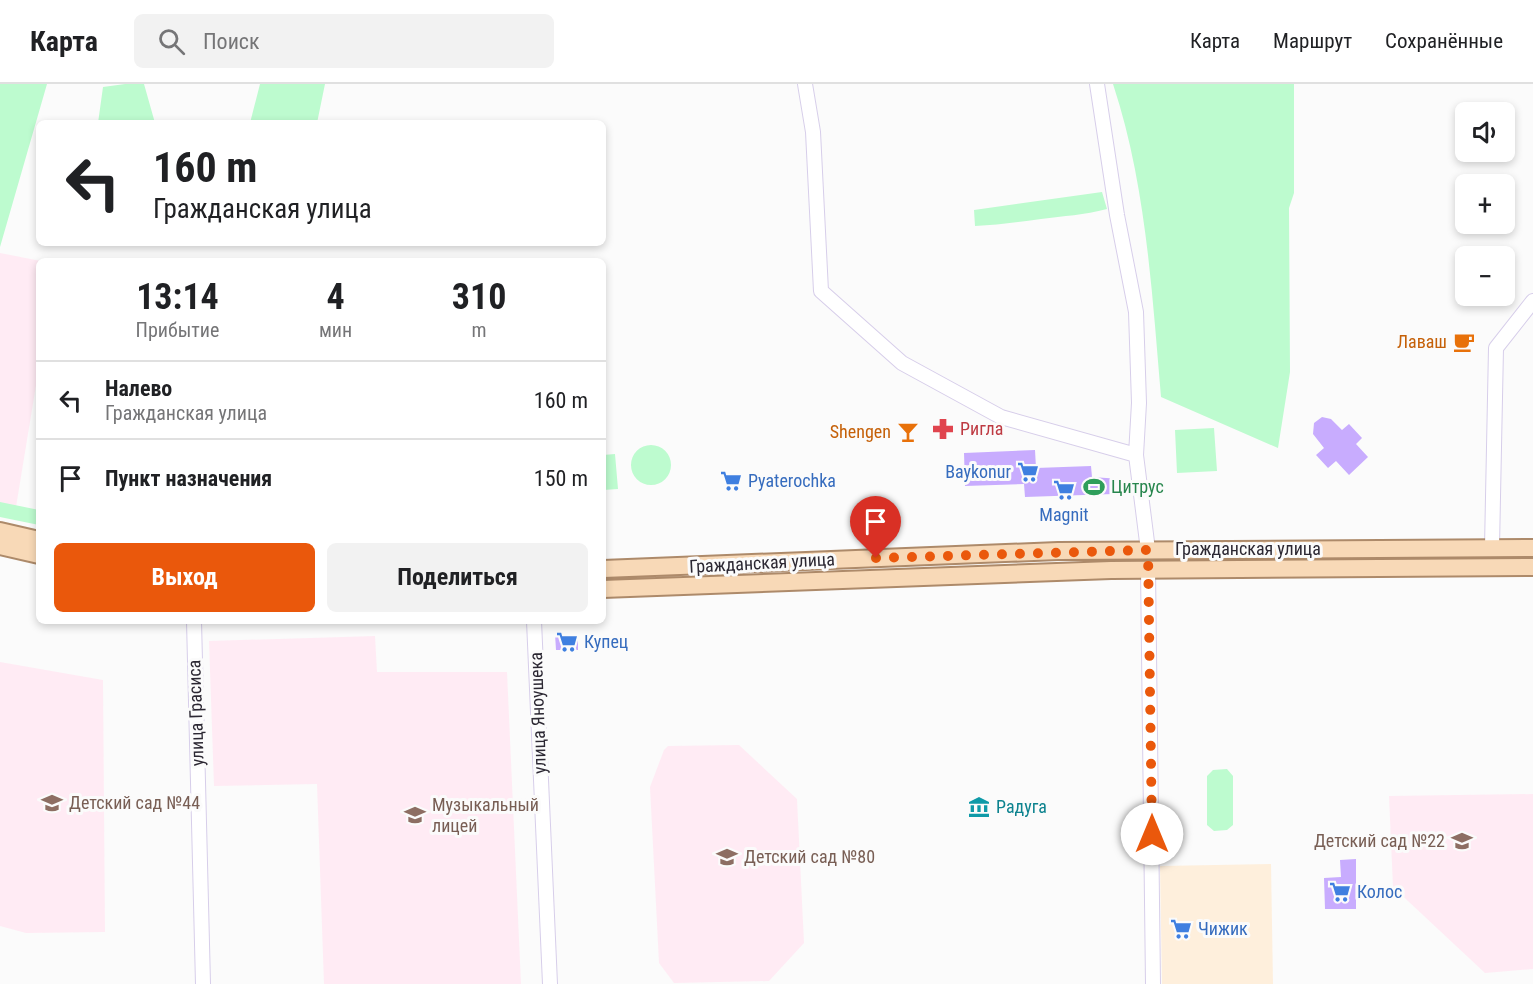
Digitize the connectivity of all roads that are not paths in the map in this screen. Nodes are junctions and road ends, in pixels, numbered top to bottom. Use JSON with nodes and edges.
{"nodes":[{"id":1,"x":805,"y":84,"type":"edge"},
{"id":2,"x":1096,"y":84,"type":"edge"},
{"id":3,"x":1533,"y":301,"type":"edge"},
{"id":4,"x":1136,"y":455,"type":"junction"},
{"id":5,"x":0,"y":531,"type":"edge"},
{"id":6,"x":36,"y":539,"type":"edge"},
{"id":7,"x":0,"y":546,"type":"edge"},
{"id":8,"x":1492,"y":547,"type":"junction"},
{"id":9,"x":1533,"y":548,"type":"edge"},
{"id":10,"x":1148,"y":550,"type":"junction"},
{"id":11,"x":36,"y":554,"type":"edge"},
{"id":12,"x":1533,"y":567,"type":"edge"},
{"id":13,"x":1148,"y":569,"type":"junction"},
{"id":14,"x":606,"y":570,"type":"edge"},
{"id":15,"x":606,"y":589,"type":"edge"},
{"id":16,"x":194,"y":624,"type":"edge"},
{"id":17,"x":534,"y":624,"type":"edge"},
{"id":18,"x":204,"y":984,"type":"edge"},
{"id":19,"x":550,"y":984,"type":"edge"},
{"id":20,"x":1153,"y":984,"type":"edge"}],
"edges":[{"from":1,"to":4,"type":"street"},
{"from":2,"to":4,"type":"street"},
{"from":3,"to":8,"type":"street"},
{"from":4,"to":10,"type":"street"},
{"from":5,"to":6,"type":"main road"},
{"from":7,"to":11,"type":"main road"},
{"from":8,"to":9,"type":"main road","name":"Гражданская улица"},
{"from":8,"to":10,"type":"main road","name":"Гражданская улица"},
{"from":10,"to":13,"type":"main road"},
{"from":10,"to":14,"type":"main road","name":"Гражданская улица"},
{"from":12,"to":13,"type":"main road","name":"Гражданская улица"},
{"from":13,"to":15,"type":"main road","name":"Гражданская улица"},
{"from":13,"to":20,"type":"street"},
{"from":16,"to":18,"type":"street","name":"улица Грасиса"},
{"from":17,"to":19,"type":"street","name":"улица Яноушека"}]}
